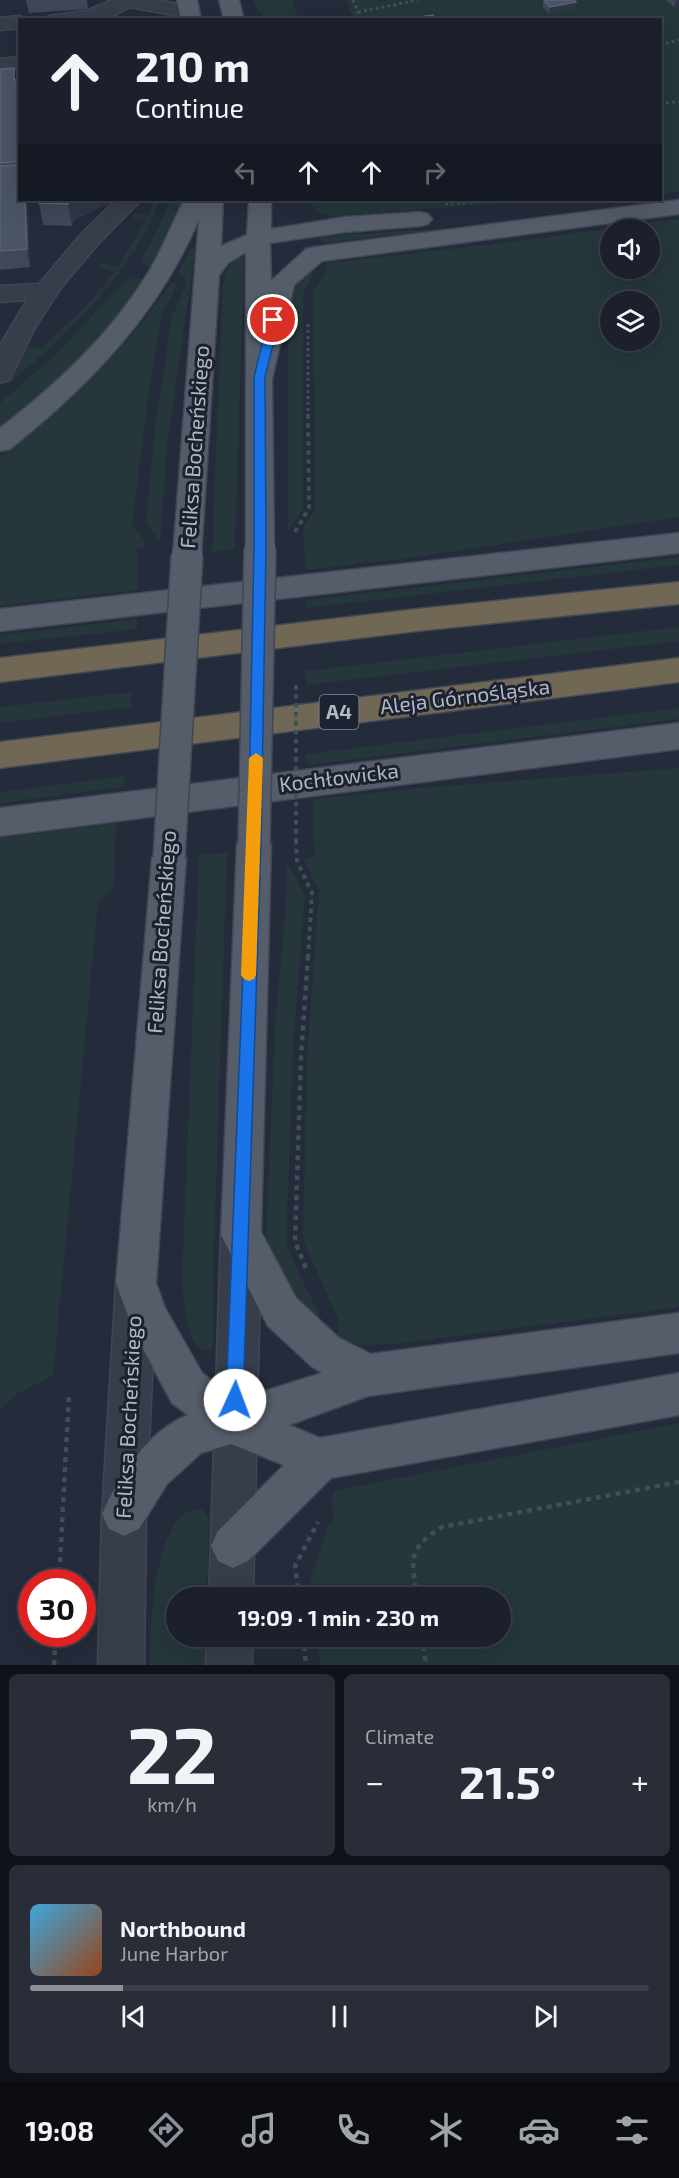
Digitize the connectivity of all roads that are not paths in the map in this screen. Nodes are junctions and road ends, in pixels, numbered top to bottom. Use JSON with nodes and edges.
{"nodes":[{"id":1,"x":229,"y":0,"type":"edge"},
{"id":2,"x":126,"y":1,"type":"edge"},
{"id":3,"x":189,"y":10,"type":"edge"},
{"id":4,"x":93,"y":18,"type":"edge"},
{"id":5,"x":234,"y":18,"type":"edge"},
{"id":6,"x":18,"y":22,"type":"edge"},
{"id":7,"x":0,"y":24,"type":"edge"},
{"id":8,"x":18,"y":63,"type":"edge"},
{"id":9,"x":0,"y":65,"type":"edge"},
{"id":10,"x":679,"y":200,"type":"edge"},
{"id":11,"x":128,"y":201,"type":"edge"},
{"id":12,"x":195,"y":201,"type":"edge"},
{"id":13,"x":212,"y":201,"type":"edge"},
{"id":14,"x":261,"y":201,"type":"edge"},
{"id":15,"x":270,"y":201,"type":"edge"},
{"id":16,"x":679,"y":207,"type":"edge"},
{"id":17,"x":309,"y":228,"type":"junction"},
{"id":18,"x":259,"y":240,"type":"junction"},
{"id":19,"x":208,"y":273,"type":"junction"},
{"id":20,"x":46,"y":291,"type":"junction"},
{"id":21,"x":0,"y":294,"type":"edge"},
{"id":22,"x":11,"y":334,"type":"edge"},
{"id":23,"x":0,"y":374,"type":"edge"},
{"id":24,"x":260,"y":377,"type":"junction"},
{"id":25,"x":0,"y":442,"type":"edge"},
{"id":26,"x":679,"y":543,"type":"edge"},
{"id":27,"x":679,"y":593,"type":"edge"},
{"id":28,"x":0,"y":620,"type":"edge"},
{"id":29,"x":0,"y":670,"type":"edge"},
{"id":30,"x":679,"y":670,"type":"edge"},
{"id":31,"x":679,"y":735,"type":"edge"},
{"id":32,"x":0,"y":754,"type":"edge"},
{"id":33,"x":0,"y":822,"type":"edge"},
{"id":34,"x":241,"y":1235,"type":"junction"},
{"id":35,"x":136,"y":1282,"type":"junction"},
{"id":36,"x":679,"y":1333,"type":"edge"},
{"id":37,"x":368,"y":1375,"type":"junction"},
{"id":38,"x":679,"y":1394,"type":"edge"},
{"id":39,"x":234,"y":1424,"type":"junction"},
{"id":40,"x":320,"y":1459,"type":"junction"},
{"id":41,"x":124,"y":1514,"type":"junction"},
{"id":42,"x":233,"y":1546,"type":"junction"},
{"id":43,"x":231,"y":1587,"type":"edge"},
{"id":44,"x":230,"y":1647,"type":"edge"},
{"id":45,"x":122,"y":1665,"type":"edge"},
{"id":46,"x":229,"y":1665,"type":"edge"}],
"edges":[{"from":1,"to":5,"type":"main road"},
{"from":2,"to":3,"type":"street"},
{"from":2,"to":4,"type":"street"},
{"from":6,"to":7,"type":"street"},
{"from":8,"to":9,"type":"street"},
{"from":10,"to":17,"type":"main road"},
{"from":11,"to":20,"type":"street"},
{"from":12,"to":25,"type":"main road"},
{"from":13,"to":19,"type":"main road","name":"Feliksa Bocheńskiego"},
{"from":14,"to":18,"type":"main road"},
{"from":15,"to":17,"type":"main road"},
{"from":16,"to":24,"type":"main road"},
{"from":17,"to":18,"type":"main road"},
{"from":18,"to":19,"type":"main road"},
{"from":18,"to":24,"type":"main road"},
{"from":19,"to":35,"type":"main road","name":"Feliksa Bocheńskiego","bridge":true},
{"from":20,"to":21,"type":"street"},
{"from":20,"to":22,"type":"street"},
{"from":22,"to":23,"type":"street"},
{"from":24,"to":34,"type":"main road","bridge":true},
{"from":26,"to":28,"type":"main road"},
{"from":27,"to":29,"type":"highway"},
{"from":30,"to":32,"type":"highway","name":"Aleja Górnośląska","number":"A4"},
{"from":31,"to":33,"type":"main road","name":"Kochłowicka"},
{"from":34,"to":37,"type":"main road"},
{"from":34,"to":39,"type":"street"},
{"from":35,"to":39,"type":"main road"},
{"from":35,"to":41,"type":"street","name":"Feliksa Bocheńskiego"},
{"from":36,"to":37,"type":"main road"},
{"from":37,"to":39,"type":"main road"},
{"from":38,"to":40,"type":"main road"},
{"from":39,"to":40,"type":"main road"},
{"from":39,"to":41,"type":"main road"},
{"from":39,"to":42,"type":"street"},
{"from":40,"to":42,"type":"main road"},
{"from":41,"to":45,"type":"street","name":"Feliksa Bocheńskiego"},
{"from":42,"to":43,"type":"street"},
{"from":44,"to":46,"type":"street"}]}
